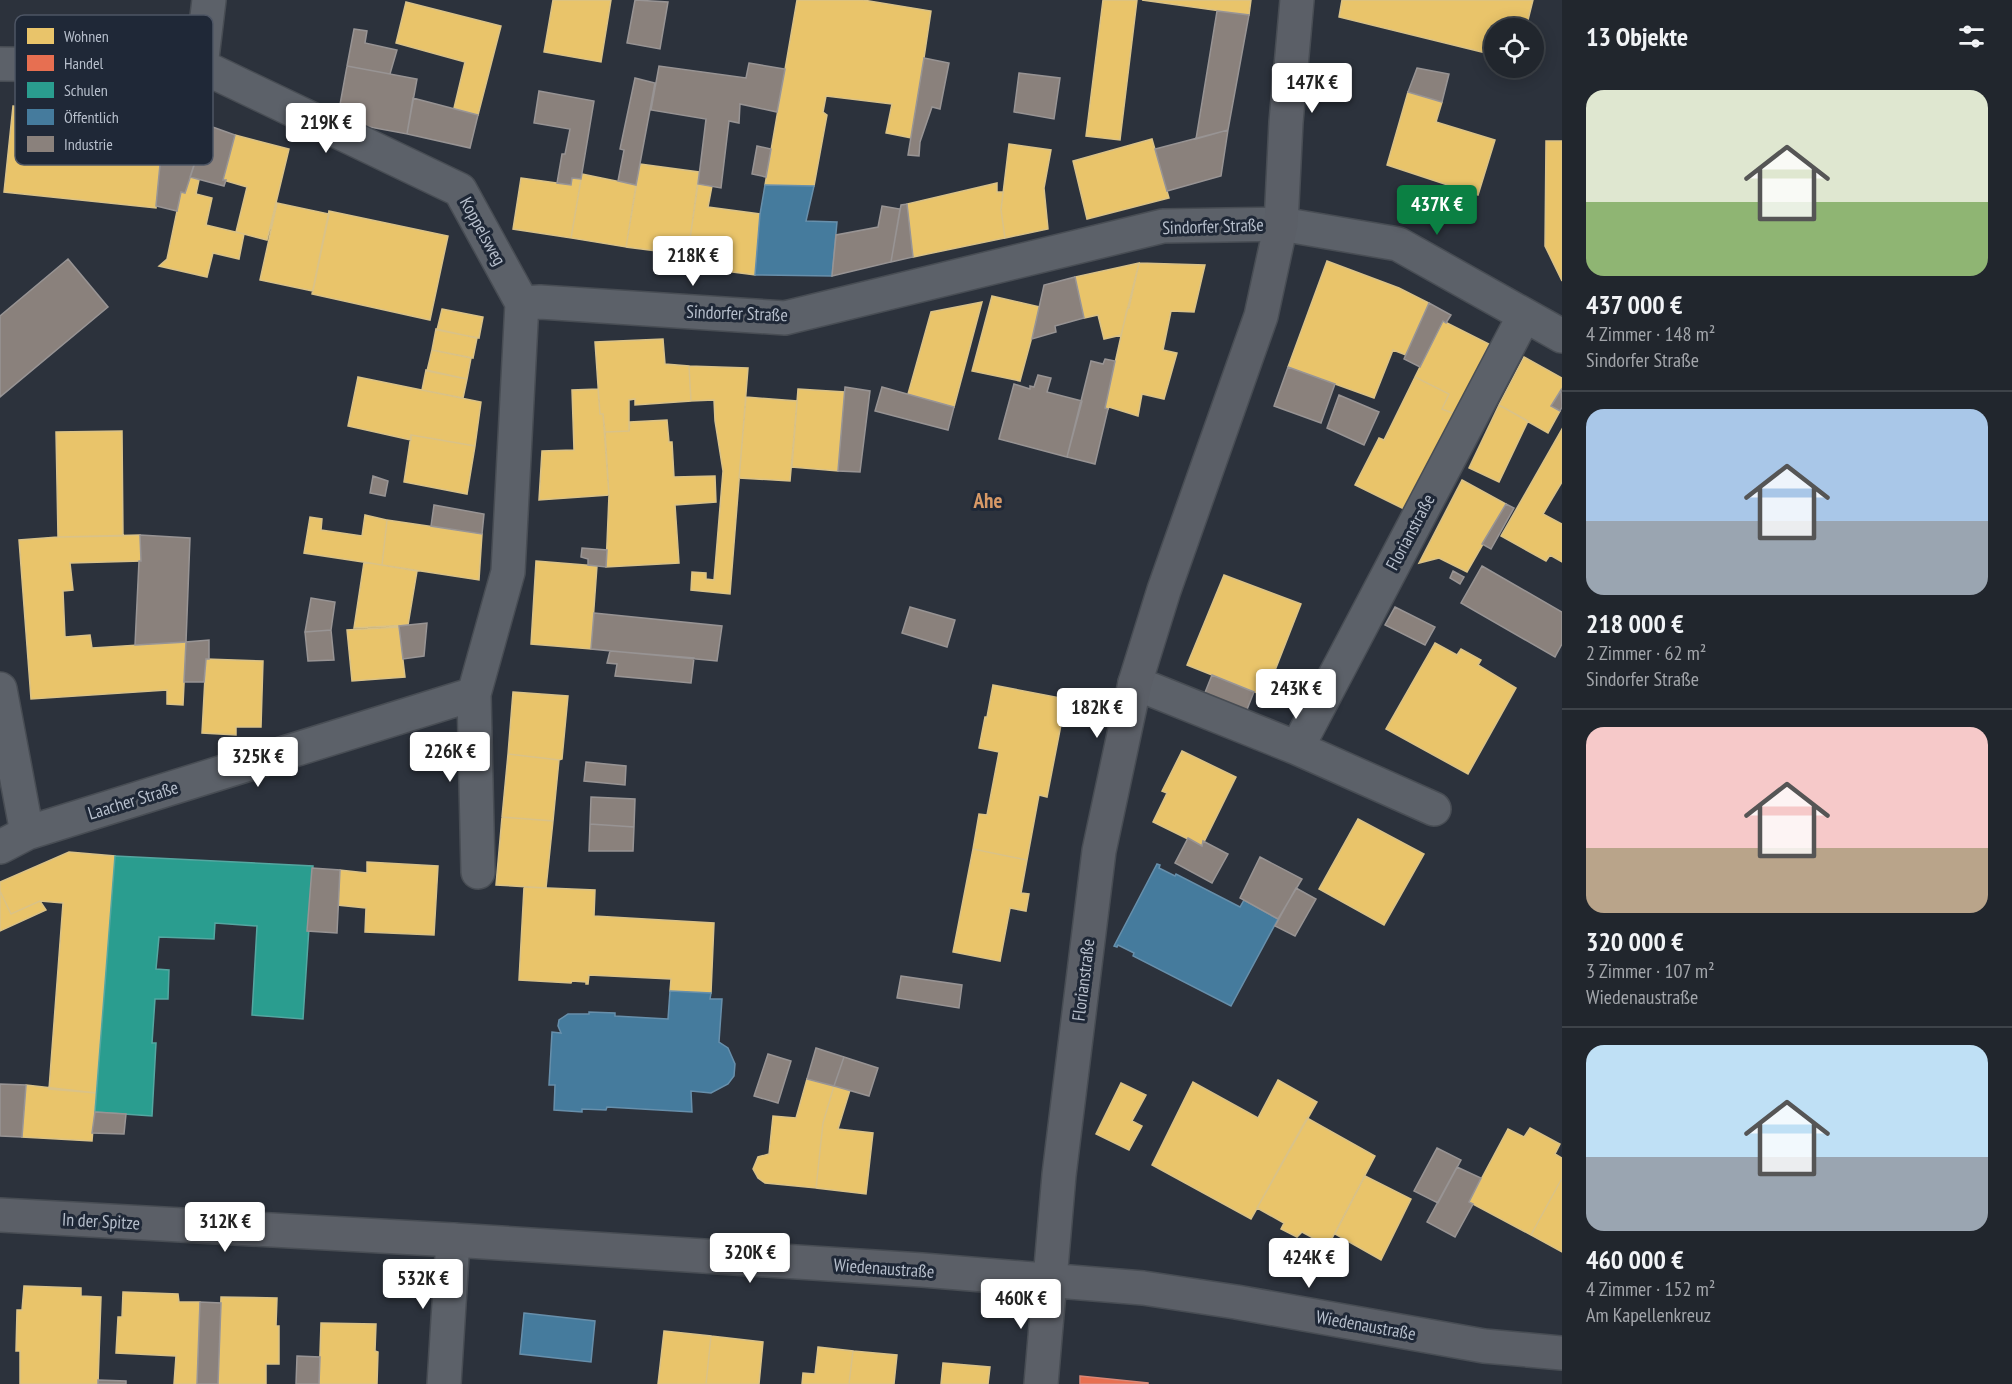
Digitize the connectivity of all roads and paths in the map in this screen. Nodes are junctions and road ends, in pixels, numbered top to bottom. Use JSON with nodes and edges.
{"nodes":[{"id":1,"x":209,"y":0,"type":"edge"},
{"id":2,"x":1297,"y":0,"type":"edge"},
{"id":3,"x":207,"y":15,"type":"edge"},
{"id":4,"x":0,"y":64,"type":"edge"},
{"id":5,"x":15,"y":64,"type":"edge"},
{"id":6,"x":213,"y":72,"type":"edge"},
{"id":7,"x":1281,"y":224,"type":"junction"},
{"id":8,"x":522,"y":303,"type":"junction"},
{"id":9,"x":1524,"y":316,"type":"junction"},
{"id":10,"x":1562,"y":336,"type":"edge"},
{"id":11,"x":1135,"y":682,"type":"junction"},
{"id":12,"x":0,"y":689,"type":"edge"},
{"id":13,"x":474,"y":694,"type":"junction"},
{"id":14,"x":1297,"y":748,"type":"junction"},
{"id":15,"x":1434,"y":809,"type":"dead end"},
{"id":16,"x":14,"y":840,"type":"edge"},
{"id":17,"x":478,"y":872,"type":"dead end"},
{"id":18,"x":0,"y":1215,"type":"edge"},
{"id":19,"x":453,"y":1240,"type":"junction"},
{"id":20,"x":1051,"y":1281,"type":"junction"},
{"id":21,"x":1562,"y":1353,"type":"edge"},
{"id":22,"x":444,"y":1384,"type":"edge"},
{"id":23,"x":1041,"y":1384,"type":"edge"}],
"edges":[{"from":1,"to":3,"type":"street"},
{"from":2,"to":7,"type":"street","name":"Florianstraße"},
{"from":4,"to":5,"type":"street","name":"Koppelsweg"},
{"from":6,"to":8,"type":"street","name":"Koppelsweg"},
{"from":7,"to":8,"type":"street","name":"Sindorfer Straße"},
{"from":7,"to":9,"type":"street","name":"Sindorfer Straße"},
{"from":7,"to":11,"type":"street","name":"Florianstraße"},
{"from":8,"to":13,"type":"street"},
{"from":9,"to":10,"type":"street","name":"Sindorfer Straße"},
{"from":9,"to":14,"type":"street","name":"Florianstraße"},
{"from":11,"to":14,"type":"street"},
{"from":11,"to":20,"type":"street","name":"Florianstraße"},
{"from":12,"to":16,"type":"street"},
{"from":13,"to":16,"type":"street","name":"Laacher Straße"},
{"from":13,"to":17,"type":"street"},
{"from":14,"to":15,"type":"street"},
{"from":18,"to":19,"type":"street","name":"In der Spitze"},
{"from":19,"to":20,"type":"street","name":"Wiedenaustraße"},
{"from":19,"to":22,"type":"street"},
{"from":20,"to":21,"type":"street","name":"Wiedenaustraße"},
{"from":20,"to":23,"type":"street","name":"Florianstraße"}]}
